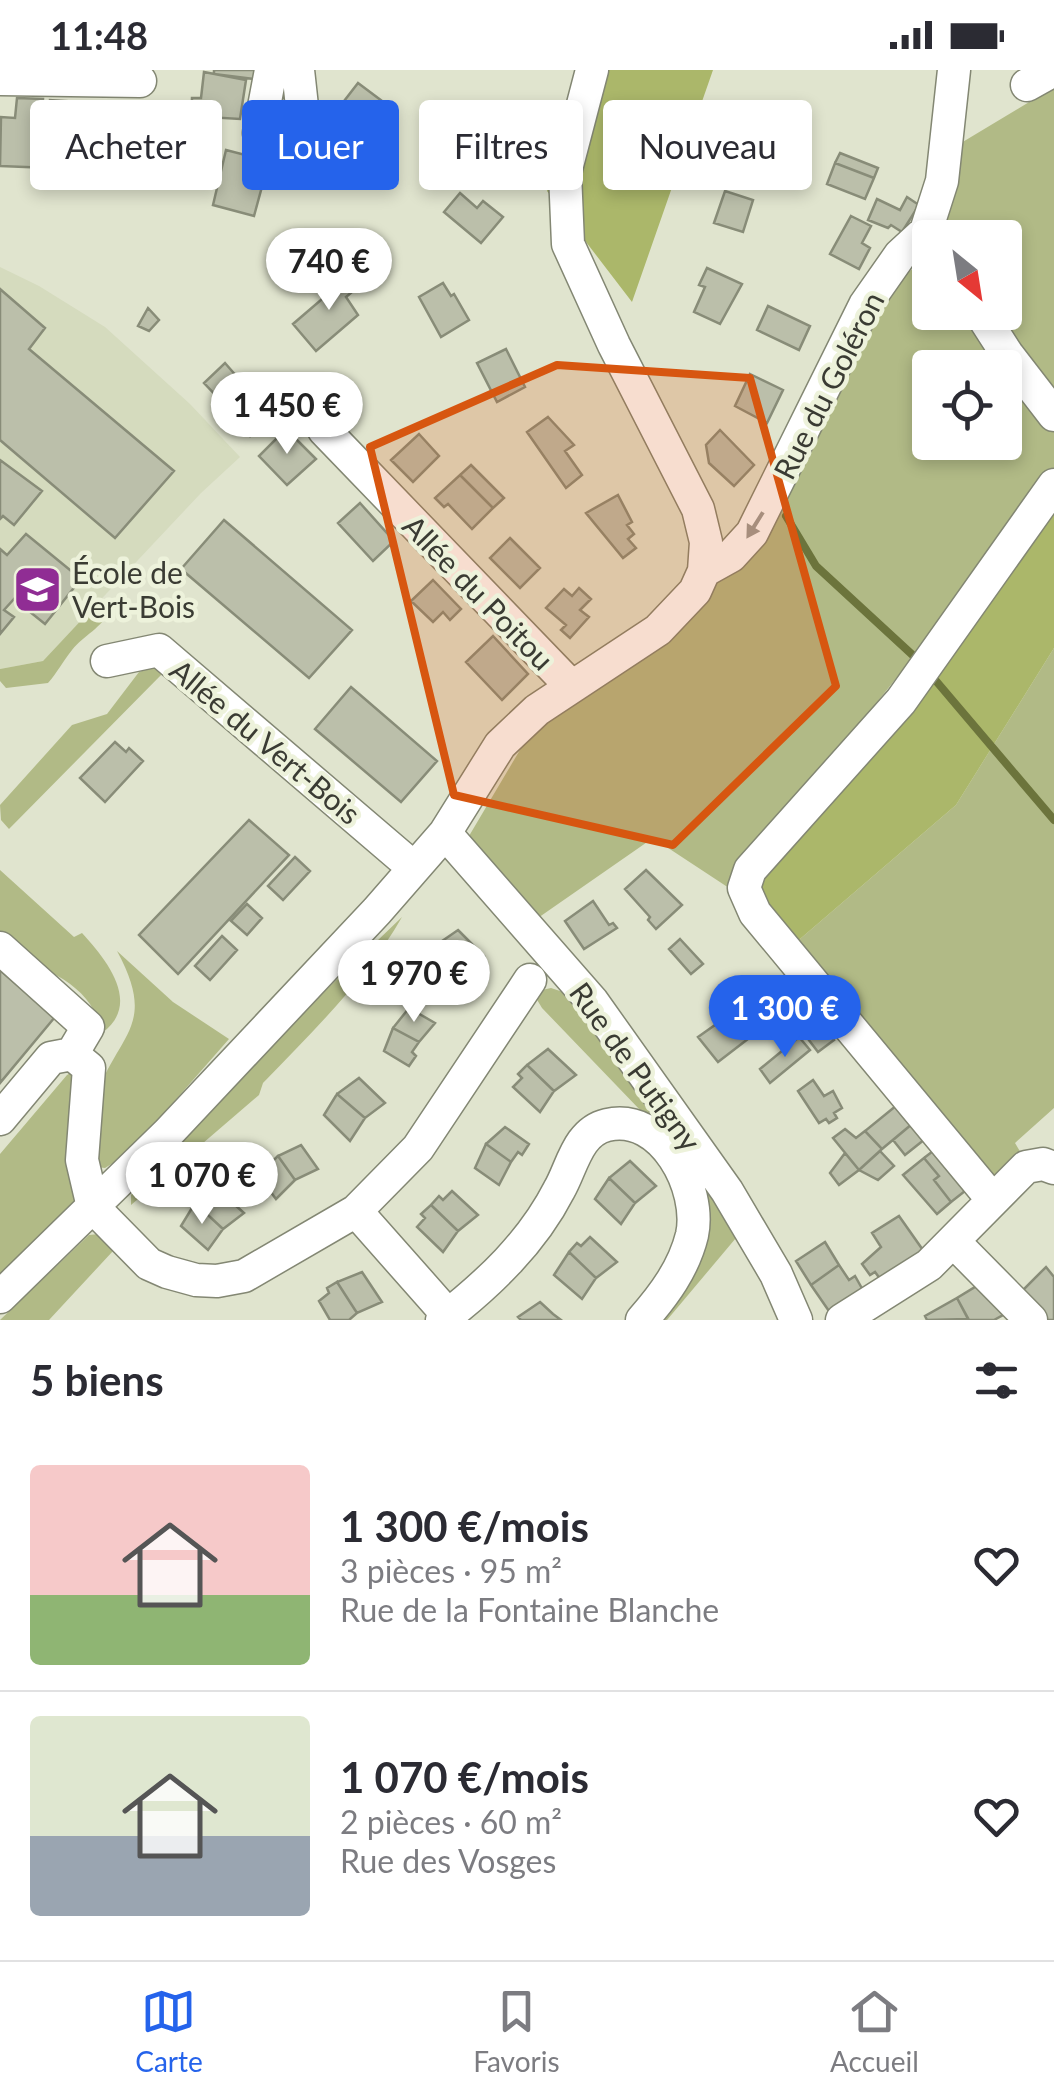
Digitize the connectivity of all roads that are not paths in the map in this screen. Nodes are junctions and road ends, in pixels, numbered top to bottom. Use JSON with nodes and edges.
{"nodes":[{"id":1,"x":271,"y":70,"type":"edge"},
{"id":2,"x":298,"y":70,"type":"edge"},
{"id":3,"x":592,"y":70,"type":"edge"},
{"id":4,"x":954,"y":70,"type":"edge"},
{"id":5,"x":0,"y":79,"type":"edge"},
{"id":6,"x":140,"y":81,"type":"dead end"},
{"id":7,"x":265,"y":100,"type":"edge"},
{"id":8,"x":301,"y":100,"type":"edge"},
{"id":9,"x":933,"y":220,"type":"edge"},
{"id":10,"x":912,"y":247,"type":"edge"},
{"id":11,"x":992,"y":330,"type":"edge"},
{"id":12,"x":312,"y":406,"type":"dead end"},
{"id":13,"x":1054,"y":415,"type":"edge"},
{"id":14,"x":1054,"y":485,"type":"edge"},
{"id":15,"x":704,"y":571,"type":"junction"},
{"id":16,"x":107,"y":662,"type":"dead end"},
{"id":17,"x":571,"y":686,"type":"junction"},
{"id":18,"x":445,"y":833,"type":"junction"},
{"id":19,"x":414,"y":868,"type":"junction"},
{"id":20,"x":0,"y":948,"type":"edge"},
{"id":21,"x":530,"y":980,"type":"dead end"},
{"id":22,"x":72,"y":1054,"type":"junction"},
{"id":23,"x":0,"y":1118,"type":"edge"},
{"id":24,"x":1054,"y":1168,"type":"edge"},
{"id":25,"x":993,"y":1200,"type":"junction"},
{"id":26,"x":92,"y":1207,"type":"junction"},
{"id":27,"x":356,"y":1211,"type":"junction"},
{"id":28,"x":954,"y":1242,"type":"junction"},
{"id":29,"x":0,"y":1297,"type":"edge"},
{"id":30,"x":879,"y":1310,"type":"edge"},
{"id":31,"x":445,"y":1318,"type":"edge"},
{"id":32,"x":642,"y":1320,"type":"edge"},
{"id":33,"x":796,"y":1320,"type":"edge"},
{"id":34,"x":842,"y":1320,"type":"edge"},
{"id":35,"x":1031,"y":1320,"type":"edge"}],
"edges":[{"from":1,"to":7,"type":"street"},
{"from":2,"to":8,"type":"street"},
{"from":3,"to":15,"type":"street"},
{"from":4,"to":9,"type":"street","name":"Rue du Goléron"},
{"from":5,"to":6,"type":"street"},
{"from":10,"to":15,"type":"street","name":"Rue du Goléron","one_way":true},
{"from":11,"to":13,"type":"street"},
{"from":12,"to":17,"type":"street","name":"Allée du Poitou"},
{"from":14,"to":25,"type":"street"},
{"from":15,"to":17,"type":"street","name":"Rue du Goléron"},
{"from":16,"to":19,"type":"street","name":"Allée du Vert-Bois"},
{"from":17,"to":18,"type":"street","name":"Rue du Goléron"},
{"from":18,"to":19,"type":"street","name":"Rue du Goléron"},
{"from":18,"to":33,"type":"street","name":"Rue de Putigny"},
{"from":19,"to":26,"type":"street","name":"Rue du Goléron"},
{"from":20,"to":22,"type":"street"},
{"from":21,"to":27,"type":"street"},
{"from":22,"to":23,"type":"street"},
{"from":22,"to":26,"type":"street"},
{"from":24,"to":25,"type":"street"},
{"from":25,"to":28,"type":"street"},
{"from":26,"to":27,"type":"street"},
{"from":26,"to":29,"type":"street","name":"Rue du Goléron"},
{"from":27,"to":31,"type":"street"},
{"from":28,"to":30,"type":"street"},
{"from":28,"to":35,"type":"street"},
{"from":30,"to":34,"type":"street"},
{"from":31,"to":32,"type":"street"}]}
